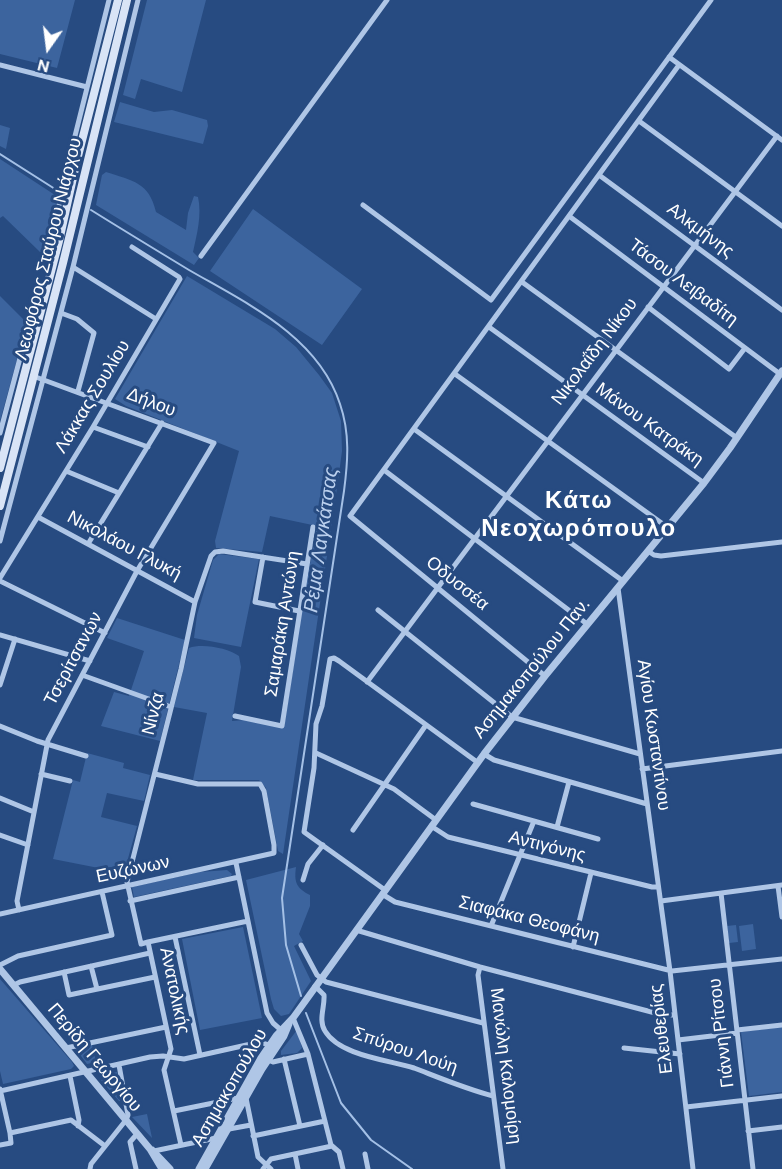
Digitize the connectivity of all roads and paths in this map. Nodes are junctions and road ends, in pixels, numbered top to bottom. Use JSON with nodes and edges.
{"nodes":[{"id":1,"x":109,"y":0,"type":"edge"},
{"id":2,"x":118,"y":0,"type":"edge"},
{"id":3,"x":127,"y":0,"type":"edge"},
{"id":4,"x":138,"y":0,"type":"edge"},
{"id":5,"x":387,"y":0,"type":"edge"},
{"id":6,"x":711,"y":0,"type":"edge"},
{"id":7,"x":669,"y":57,"type":"junction"},
{"id":8,"x":0,"y":65,"type":"edge"},
{"id":9,"x":679,"y":65,"type":"junction"},
{"id":10,"x":87,"y":87,"type":"junction"},
{"id":11,"x":639,"y":121,"type":"junction"},
{"id":12,"x":622,"y":123,"type":"junction"},
{"id":13,"x":632,"y":130,"type":"junction"},
{"id":14,"x":779,"y":138,"type":"edge"},
{"id":15,"x":599,"y":175,"type":"junction"},
{"id":16,"x":736,"y":192,"type":"junction"},
{"id":17,"x":363,"y":206,"type":"dead end"},
{"id":18,"x":569,"y":216,"type":"junction"},
{"id":19,"x":782,"y":226,"type":"edge"},
{"id":20,"x":695,"y":246,"type":"junction"},
{"id":21,"x":132,"y":247,"type":"dead end"},
{"id":22,"x":201,"y":256,"type":"dead end"},
{"id":23,"x":54,"y":259,"type":"junction"},
{"id":24,"x":73,"y":267,"type":"junction"},
{"id":25,"x":48,"y":282,"type":"junction"},
{"id":26,"x":522,"y":282,"type":"junction"},
{"id":27,"x":663,"y":287,"type":"junction"},
{"id":28,"x":648,"y":307,"type":"junction"},
{"id":29,"x":782,"y":310,"type":"edge"},
{"id":30,"x":61,"y":313,"type":"junction"},
{"id":31,"x":156,"y":320,"type":"junction"},
{"id":32,"x":489,"y":327,"type":"junction"},
{"id":33,"x":745,"y":348,"type":"junction"},
{"id":34,"x":616,"y":350,"type":"junction"},
{"id":35,"x":781,"y":372,"type":"edge"},
{"id":36,"x":455,"y":374,"type":"junction"},
{"id":37,"x":32,"y":376,"type":"junction"},
{"id":38,"x":43,"y":380,"type":"junction"},
{"id":39,"x":78,"y":391,"type":"junction"},
{"id":40,"x":582,"y":395,"type":"junction"},
{"id":41,"x":108,"y":402,"type":"junction"},
{"id":42,"x":162,"y":423,"type":"junction"},
{"id":43,"x":93,"y":427,"type":"junction"},
{"id":44,"x":414,"y":429,"type":"junction"},
{"id":45,"x":0,"y":433,"type":"edge"},
{"id":46,"x":737,"y":438,"type":"junction"},
{"id":47,"x":547,"y":440,"type":"junction"},
{"id":48,"x":214,"y":443,"type":"joint"},
{"id":49,"x":148,"y":447,"type":"junction"},
{"id":50,"x":0,"y":468,"type":"edge"},
{"id":51,"x":384,"y":470,"type":"junction"},
{"id":52,"x":66,"y":471,"type":"junction"},
{"id":53,"x":704,"y":483,"type":"junction"},
{"id":54,"x":119,"y":493,"type":"junction"},
{"id":55,"x":506,"y":495,"type":"junction"},
{"id":56,"x":0,"y":506,"type":"edge"},
{"id":57,"x":38,"y":517,"type":"junction"},
{"id":58,"x":313,"y":527,"type":"dead end"},
{"id":59,"x":667,"y":527,"type":"junction"},
{"id":60,"x":474,"y":538,"type":"junction"},
{"id":61,"x":0,"y":541,"type":"edge"},
{"id":62,"x":782,"y":542,"type":"edge"},
{"id":63,"x":88,"y":544,"type":"junction"},
{"id":64,"x":648,"y":551,"type":"junction"},
{"id":65,"x":262,"y":557,"type":"junction"},
{"id":66,"x":307,"y":564,"type":"junction"},
{"id":67,"x":137,"y":571,"type":"junction"},
{"id":68,"x":0,"y":580,"type":"edge"},
{"id":69,"x":623,"y":581,"type":"junction"},
{"id":70,"x":437,"y":587,"type":"junction"},
{"id":71,"x":618,"y":587,"type":"junction"},
{"id":72,"x":195,"y":602,"type":"junction"},
{"id":73,"x":378,"y":610,"type":"dead end"},
{"id":74,"x":298,"y":611,"type":"junction"},
{"id":75,"x":587,"y":624,"type":"junction"},
{"id":76,"x":404,"y":631,"type":"junction"},
{"id":77,"x":105,"y":633,"type":"junction"},
{"id":78,"x":0,"y":635,"type":"edge"},
{"id":79,"x":15,"y":639,"type":"junction"},
{"id":80,"x":90,"y":661,"type":"junction"},
{"id":81,"x":82,"y":675,"type":"junction"},
{"id":82,"x":545,"y":676,"type":"junction"},
{"id":83,"x":367,"y":682,"type":"junction"},
{"id":84,"x":0,"y":685,"type":"edge"},
{"id":85,"x":171,"y":707,"type":"junction"},
{"id":86,"x":235,"y":716,"type":"dead end"},
{"id":87,"x":512,"y":717,"type":"junction"},
{"id":88,"x":426,"y":725,"type":"junction"},
{"id":89,"x":0,"y":726,"type":"edge"},
{"id":90,"x":47,"y":744,"type":"junction"},
{"id":91,"x":782,"y":751,"type":"edge"},
{"id":92,"x":316,"y":753,"type":"junction"},
{"id":93,"x":484,"y":754,"type":"junction"},
{"id":94,"x":640,"y":754,"type":"junction"},
{"id":95,"x":86,"y":756,"type":"dead end"},
{"id":96,"x":477,"y":762,"type":"junction"},
{"id":97,"x":642,"y":769,"type":"junction"},
{"id":98,"x":41,"y":774,"type":"junction"},
{"id":99,"x":155,"y":774,"type":"junction"},
{"id":100,"x":70,"y":782,"type":"dead end"},
{"id":101,"x":569,"y":782,"type":"junction"},
{"id":102,"x":385,"y":784,"type":"junction"},
{"id":103,"x":0,"y":798,"type":"edge"},
{"id":104,"x":472,"y":804,"type":"dead end"},
{"id":105,"x":647,"y":804,"type":"junction"},
{"id":106,"x":34,"y":812,"type":"junction"},
{"id":107,"x":534,"y":821,"type":"junction"},
{"id":108,"x":433,"y":823,"type":"junction"},
{"id":109,"x":557,"y":827,"type":"junction"},
{"id":110,"x":353,"y":830,"type":"dead end"},
{"id":111,"x":0,"y":835,"type":"edge"},
{"id":112,"x":598,"y":839,"type":"dead end"},
{"id":113,"x":28,"y":845,"type":"junction"},
{"id":114,"x":323,"y":845,"type":"junction"},
{"id":115,"x":520,"y":856,"type":"junction"},
{"id":116,"x":236,"y":863,"type":"junction"},
{"id":117,"x":591,"y":873,"type":"junction"},
{"id":118,"x":239,"y":877,"type":"junction"},
{"id":119,"x":303,"y":880,"type":"dead end"},
{"id":120,"x":127,"y":886,"type":"junction"},
{"id":121,"x":780,"y":886,"type":"edge"},
{"id":122,"x":658,"y":887,"type":"junction"},
{"id":123,"x":102,"y":892,"type":"junction"},
{"id":124,"x":383,"y":892,"type":"junction"},
{"id":125,"x":721,"y":893,"type":"junction"},
{"id":126,"x":130,"y":901,"type":"junction"},
{"id":127,"x":661,"y":901,"type":"junction"},
{"id":128,"x":19,"y":910,"type":"junction"},
{"id":129,"x":0,"y":914,"type":"edge"},
{"id":130,"x":782,"y":917,"type":"edge"},
{"id":131,"x":248,"y":921,"type":"junction"},
{"id":132,"x":491,"y":926,"type":"junction"},
{"id":133,"x":356,"y":930,"type":"junction"},
{"id":134,"x":175,"y":937,"type":"junction"},
{"id":135,"x":148,"y":942,"type":"junction"},
{"id":136,"x":301,"y":945,"type":"dead end"},
{"id":137,"x":573,"y":947,"type":"junction"},
{"id":138,"x":150,"y":953,"type":"junction"},
{"id":139,"x":782,"y":959,"type":"edge"},
{"id":140,"x":92,"y":966,"type":"junction"},
{"id":141,"x":729,"y":966,"type":"junction"},
{"id":142,"x":0,"y":967,"type":"edge"},
{"id":143,"x":480,"y":967,"type":"junction"},
{"id":144,"x":670,"y":971,"type":"junction"},
{"id":145,"x":64,"y":972,"type":"junction"},
{"id":146,"x":155,"y":977,"type":"junction"},
{"id":147,"x":321,"y":979,"type":"junction"},
{"id":148,"x":14,"y":985,"type":"junction"},
{"id":149,"x":97,"y":989,"type":"junction"},
{"id":150,"x":313,"y":989,"type":"junction"},
{"id":151,"x":675,"y":1015,"type":"junction"},
{"id":152,"x":291,"y":1021,"type":"junction"},
{"id":153,"x":483,"y":1023,"type":"junction"},
{"id":154,"x":782,"y":1025,"type":"edge"},
{"id":155,"x":166,"y":1027,"type":"junction"},
{"id":156,"x":281,"y":1030,"type":"junction"},
{"id":157,"x":737,"y":1031,"type":"junction"},
{"id":158,"x":678,"y":1040,"type":"junction"},
{"id":159,"x":269,"y":1045,"type":"junction"},
{"id":160,"x":66,"y":1048,"type":"junction"},
{"id":161,"x":624,"y":1048,"type":"dead end"},
{"id":162,"x":308,"y":1054,"type":"junction"},
{"id":163,"x":680,"y":1054,"type":"junction"},
{"id":164,"x":200,"y":1055,"type":"junction"},
{"id":165,"x":170,"y":1057,"type":"junction"},
{"id":166,"x":284,"y":1059,"type":"junction"},
{"id":167,"x":268,"y":1060,"type":"junction"},
{"id":168,"x":119,"y":1065,"type":"junction"},
{"id":169,"x":86,"y":1071,"type":"junction"},
{"id":170,"x":70,"y":1076,"type":"junction"},
{"id":171,"x":0,"y":1090,"type":"edge"},
{"id":172,"x":493,"y":1096,"type":"junction"},
{"id":173,"x":782,"y":1096,"type":"edge"},
{"id":174,"x":242,"y":1098,"type":"junction"},
{"id":175,"x":745,"y":1100,"type":"junction"},
{"id":176,"x":686,"y":1107,"type":"junction"},
{"id":177,"x":174,"y":1112,"type":"junction"},
{"id":178,"x":126,"y":1120,"type":"junction"},
{"id":179,"x":325,"y":1121,"type":"junction"},
{"id":180,"x":251,"y":1125,"type":"junction"},
{"id":181,"x":78,"y":1126,"type":"junction"},
{"id":182,"x":300,"y":1126,"type":"junction"},
{"id":183,"x":782,"y":1127,"type":"edge"},
{"id":184,"x":229,"y":1129,"type":"junction"},
{"id":185,"x":748,"y":1131,"type":"junction"},
{"id":186,"x":10,"y":1133,"type":"junction"},
{"id":187,"x":137,"y":1134,"type":"junction"},
{"id":188,"x":254,"y":1136,"type":"junction"},
{"id":189,"x":217,"y":1137,"type":"junction"},
{"id":190,"x":0,"y":1145,"type":"edge"},
{"id":191,"x":182,"y":1145,"type":"junction"},
{"id":192,"x":105,"y":1146,"type":"junction"},
{"id":193,"x":332,"y":1146,"type":"junction"},
{"id":194,"x":152,"y":1150,"type":"junction"},
{"id":195,"x":295,"y":1154,"type":"junction"},
{"id":196,"x":365,"y":1154,"type":"dead end"},
{"id":197,"x":264,"y":1167,"type":"edge"},
{"id":198,"x":90,"y":1169,"type":"edge"},
{"id":199,"x":136,"y":1169,"type":"edge"},
{"id":200,"x":162,"y":1169,"type":"edge"},
{"id":201,"x":170,"y":1169,"type":"edge"},
{"id":202,"x":200,"y":1169,"type":"edge"},
{"id":203,"x":206,"y":1169,"type":"edge"},
{"id":204,"x":271,"y":1169,"type":"edge"},
{"id":205,"x":298,"y":1169,"type":"edge"},
{"id":206,"x":343,"y":1169,"type":"edge"},
{"id":207,"x":368,"y":1169,"type":"edge"},
{"id":208,"x":503,"y":1169,"type":"edge"},
{"id":209,"x":693,"y":1169,"type":"edge"},
{"id":210,"x":753,"y":1169,"type":"edge"}],
"edges":[{"from":1,"to":10,"type":"street"},
{"from":2,"to":23,"type":"main road","name":"Λεωφόρος Σταύρου Νιάρχου"},
{"from":3,"to":37,"type":"main road","name":"Λεωφόρος Σταύρου Νιάρχου"},
{"from":4,"to":24,"type":"street"},
{"from":5,"to":22,"type":"street"},
{"from":6,"to":7,"type":"street"},
{"from":7,"to":9,"type":"street"},
{"from":7,"to":12,"type":"street"},
{"from":8,"to":10,"type":"street"},
{"from":9,"to":11,"type":"street"},
{"from":9,"to":14,"type":"street"},
{"from":10,"to":23,"type":"street"},
{"from":11,"to":13,"type":"street"},
{"from":11,"to":16,"type":"street"},
{"from":12,"to":13,"type":"street"},
{"from":12,"to":17,"type":"street"},
{"from":13,"to":15,"type":"street"},
{"from":14,"to":16,"type":"street","name":"Νικολαΐδη Νίκου"},
{"from":15,"to":18,"type":"street"},
{"from":15,"to":20,"type":"street","name":"Αλκμήνης"},
{"from":16,"to":19,"type":"street"},
{"from":16,"to":20,"type":"street","name":"Νικολαΐδη Νίκου"},
{"from":18,"to":26,"type":"street"},
{"from":18,"to":27,"type":"street","name":"Τάσου Λειβαδίτη"},
{"from":20,"to":27,"type":"street","name":"Νικολαΐδη Νίκου"},
{"from":20,"to":29,"type":"street","name":"Αλκμήνης"},
{"from":21,"to":31,"type":"street","name":"Λάκκας Σουλίου"},
{"from":23,"to":25,"type":"main road","name":"Λεωφόρος Σταύρου Νιάρχου"},
{"from":24,"to":30,"type":"street"},
{"from":24,"to":31,"type":"street"},
{"from":25,"to":45,"type":"street"},
{"from":25,"to":50,"type":"main road","name":"Λεωφόρος Σταύρου Νιάρχου"},
{"from":26,"to":32,"type":"street"},
{"from":26,"to":34,"type":"street"},
{"from":27,"to":28,"type":"street","name":"Νικολαΐδη Νίκου"},
{"from":27,"to":33,"type":"street","name":"Τάσου Λειβαδίτη"},
{"from":28,"to":33,"type":"street"},
{"from":28,"to":34,"type":"street","name":"Νικολαΐδη Νίκου"},
{"from":30,"to":38,"type":"street"},
{"from":30,"to":39,"type":"street"},
{"from":31,"to":41,"type":"street","name":"Λάκκας Σουλίου"},
{"from":32,"to":36,"type":"street"},
{"from":32,"to":40,"type":"street","name":"Μάνου Κατράκη"},
{"from":33,"to":35,"type":"street","name":"Τάσου Λειβαδίτη"},
{"from":34,"to":40,"type":"street","name":"Νικολαΐδη Νίκου"},
{"from":34,"to":46,"type":"street"},
{"from":35,"to":46,"type":"street","name":"Ασημακοπούλου Παν."},
{"from":36,"to":44,"type":"street"},
{"from":36,"to":47,"type":"street"},
{"from":37,"to":38,"type":"street","name":"Δήλου"},
{"from":37,"to":56,"type":"main road","name":"Λεωφόρος Σταύρου Νιάρχου"},
{"from":38,"to":39,"type":"street","name":"Δήλου"},
{"from":38,"to":61,"type":"street"},
{"from":39,"to":41,"type":"street","name":"Δήλου"},
{"from":40,"to":47,"type":"street","name":"Νικολαΐδη Νίκου"},
{"from":40,"to":53,"type":"street","name":"Μάνου Κατράκη"},
{"from":41,"to":42,"type":"street","name":"Δήλου"},
{"from":41,"to":43,"type":"street","name":"Λάκκας Σουλίου"},
{"from":42,"to":48,"type":"street","name":"Δήλου"},
{"from":42,"to":49,"type":"street"},
{"from":43,"to":49,"type":"street"},
{"from":43,"to":52,"type":"street","name":"Λάκκας Σουλίου"},
{"from":44,"to":51,"type":"street"},
{"from":44,"to":55,"type":"street"},
{"from":46,"to":53,"type":"street","name":"Ασημακοπούλου Παν."},
{"from":47,"to":55,"type":"street","name":"Νικολαΐδη Νίκου"},
{"from":47,"to":59,"type":"street"},
{"from":48,"to":67,"type":"street","name":"Τσερίτσανων"},
{"from":49,"to":54,"type":"street"},
{"from":51,"to":60,"type":"street"},
{"from":51,"to":70,"type":"street","name":"Οδυσσέα"},
{"from":52,"to":54,"type":"street"},
{"from":52,"to":57,"type":"street","name":"Λάκκας Σουλίου"},
{"from":53,"to":59,"type":"street","name":"Ασημακοπούλου Παν."},
{"from":54,"to":63,"type":"street"},
{"from":55,"to":60,"type":"street","name":"Νικολαΐδη Νίκου"},
{"from":55,"to":69,"type":"street"},
{"from":57,"to":63,"type":"street","name":"Νικολάου Γλυκή"},
{"from":57,"to":68,"type":"street","name":"Λάκκας Σουλίου"},
{"from":58,"to":66,"type":"street","name":"Σαμαράκη Αντώνη"},
{"from":59,"to":64,"type":"street","name":"Ασημακοπούλου Παν."},
{"from":60,"to":70,"type":"street","name":"Νικολαΐδη Νίκου"},
{"from":60,"to":75,"type":"street"},
{"from":62,"to":64,"type":"street"},
{"from":63,"to":67,"type":"street","name":"Νικολάου Γλυκή"},
{"from":64,"to":69,"type":"street","name":"Ασημακοπούλου Παν."},
{"from":65,"to":66,"type":"street"},
{"from":65,"to":72,"type":"street","name":"Νίνζα"},
{"from":65,"to":74,"type":"street"},
{"from":66,"to":74,"type":"street","name":"Σαμαράκη Αντώνη"},
{"from":67,"to":72,"type":"street","name":"Νικολάου Γλυκή"},
{"from":67,"to":77,"type":"street","name":"Τσερίτσανων"},
{"from":68,"to":77,"type":"street"},
{"from":69,"to":71,"type":"street","name":"Ασημακοπούλου Παν."},
{"from":70,"to":76,"type":"street","name":"Νικολαΐδη Νίκου"},
{"from":70,"to":82,"type":"street","name":"Οδυσσέα"},
{"from":71,"to":75,"type":"street","name":"Ασημακοπούλου Παν."},
{"from":71,"to":94,"type":"street","name":"Αγίου Κωσταντίνου"},
{"from":72,"to":85,"type":"street","name":"Νίνζα"},
{"from":73,"to":76,"type":"street"},
{"from":74,"to":86,"type":"street","name":"Σαμαράκη Αντώνη"},
{"from":75,"to":82,"type":"street","name":"Ασημακοπούλου Παν."},
{"from":76,"to":83,"type":"street","name":"Νικολαΐδη Νίκου"},
{"from":76,"to":87,"type":"street"},
{"from":77,"to":80,"type":"street","name":"Τσερίτσανων"},
{"from":78,"to":79,"type":"street"},
{"from":79,"to":80,"type":"street"},
{"from":79,"to":84,"type":"street"},
{"from":80,"to":81,"type":"street","name":"Τσερίτσανων"},
{"from":81,"to":85,"type":"street"},
{"from":81,"to":90,"type":"street","name":"Τσερίτσανων"},
{"from":82,"to":87,"type":"street","name":"Ασημακοπούλου Παν."},
{"from":83,"to":88,"type":"street"},
{"from":83,"to":92,"type":"street"},
{"from":85,"to":99,"type":"street","name":"Νίνζα"},
{"from":87,"to":93,"type":"street","name":"Ασημακοπούλου Παν."},
{"from":87,"to":94,"type":"street"},
{"from":88,"to":96,"type":"street"},
{"from":88,"to":102,"type":"street"},
{"from":89,"to":90,"type":"street"},
{"from":90,"to":95,"type":"street"},
{"from":90,"to":98,"type":"street","name":"Τσερίτσανων"},
{"from":91,"to":97,"type":"street"},
{"from":92,"to":102,"type":"street","name":"Αντιγόνης"},
{"from":92,"to":114,"type":"street","name":"Σιαφάκα Θεοφάνη"},
{"from":93,"to":96,"type":"street","name":"Ασημακοπούλου Παν."},
{"from":93,"to":101,"type":"street"},
{"from":94,"to":97,"type":"street","name":"Αγίου Κωσταντίνου"},
{"from":96,"to":108,"type":"street","name":"Ασημακοπούλου Παν."},
{"from":97,"to":105,"type":"street","name":"Αγίου Κωσταντίνου"},
{"from":98,"to":100,"type":"street"},
{"from":98,"to":106,"type":"street","name":"Τσερίτσανων"},
{"from":99,"to":116,"type":"street","name":"Ευζώνων"},
{"from":99,"to":120,"type":"street","name":"Νίνζα"},
{"from":101,"to":105,"type":"street"},
{"from":101,"to":109,"type":"street"},
{"from":102,"to":108,"type":"street","name":"Αντιγόνης"},
{"from":102,"to":110,"type":"street"},
{"from":103,"to":106,"type":"street"},
{"from":104,"to":107,"type":"street"},
{"from":105,"to":122,"type":"street","name":"Αγίου Κωσταντίνου"},
{"from":106,"to":113,"type":"street","name":"Τσερίτσανων"},
{"from":107,"to":109,"type":"street"},
{"from":107,"to":115,"type":"street"},
{"from":108,"to":115,"type":"street","name":"Αντιγόνης"},
{"from":108,"to":124,"type":"street","name":"Ασημακοπούλου Παν."},
{"from":109,"to":112,"type":"street"},
{"from":111,"to":113,"type":"street"},
{"from":113,"to":128,"type":"street","name":"Τσερίτσανων"},
{"from":114,"to":119,"type":"street"},
{"from":114,"to":124,"type":"street","name":"Σιαφάκα Θεοφάνη"},
{"from":115,"to":117,"type":"street","name":"Αντιγόνης"},
{"from":115,"to":132,"type":"street"},
{"from":116,"to":118,"type":"street"},
{"from":116,"to":120,"type":"street","name":"Ευζώνων"},
{"from":117,"to":122,"type":"street","name":"Αντιγόνης"},
{"from":117,"to":137,"type":"street"},
{"from":118,"to":126,"type":"street"},
{"from":118,"to":131,"type":"street"},
{"from":120,"to":123,"type":"street","name":"Ευζώνων"},
{"from":120,"to":126,"type":"street","name":"Ανατολικής"},
{"from":121,"to":125,"type":"street"},
{"from":121,"to":130,"type":"street"},
{"from":122,"to":127,"type":"street","name":"Ελευθερίας"},
{"from":123,"to":128,"type":"street","name":"Ευζώνων"},
{"from":123,"to":142,"type":"street"},
{"from":124,"to":132,"type":"street","name":"Σιαφάκα Θεοφάνη"},
{"from":124,"to":133,"type":"street","name":"Ασημακοπούλου Παν."},
{"from":125,"to":127,"type":"street"},
{"from":125,"to":141,"type":"street","name":"Γιάννη Ρίτσου"},
{"from":126,"to":135,"type":"street","name":"Ανατολικής"},
{"from":127,"to":144,"type":"street","name":"Ελευθερίας"},
{"from":128,"to":129,"type":"street","name":"Ευζώνων"},
{"from":131,"to":134,"type":"street"},
{"from":131,"to":156,"type":"street"},
{"from":132,"to":137,"type":"street","name":"Σιαφάκα Θεοφάνη"},
{"from":133,"to":143,"type":"street"},
{"from":133,"to":147,"type":"street","name":"Ασημακοπούλου Παν."},
{"from":134,"to":135,"type":"street"},
{"from":134,"to":164,"type":"street"},
{"from":135,"to":138,"type":"street","name":"Ανατολικής"},
{"from":136,"to":147,"type":"street"},
{"from":137,"to":144,"type":"street","name":"Σιαφάκα Θεοφάνη"},
{"from":138,"to":140,"type":"street"},
{"from":138,"to":146,"type":"street","name":"Ανατολικής"},
{"from":139,"to":141,"type":"street","name":"Σιαφάκα Θεοφάνη"},
{"from":140,"to":145,"type":"street"},
{"from":140,"to":149,"type":"street"},
{"from":141,"to":144,"type":"street","name":"Σιαφάκα Θεοφάνη"},
{"from":141,"to":157,"type":"street","name":"Γιάννη Ρίτσου"},
{"from":142,"to":148,"type":"street","name":"Περίδη Γεωργίου"},
{"from":143,"to":151,"type":"street"},
{"from":143,"to":153,"type":"street","name":"Μανώλη Καλομοίρη"},
{"from":144,"to":151,"type":"street","name":"Ελευθερίας"},
{"from":145,"to":148,"type":"street"},
{"from":145,"to":149,"type":"street"},
{"from":146,"to":149,"type":"street"},
{"from":146,"to":155,"type":"street","name":"Ανατολικής"},
{"from":147,"to":150,"type":"street","name":"Ασημακοπούλου Παν."},
{"from":147,"to":153,"type":"street"},
{"from":148,"to":160,"type":"street","name":"Περίδη Γεωργίου"},
{"from":150,"to":152,"type":"street","name":"Ασημακοπούλου"},
{"from":150,"to":172,"type":"street","name":"Σπύρου Λούη"},
{"from":151,"to":158,"type":"street","name":"Ελευθερίας"},
{"from":152,"to":156,"type":"street","name":"Ασημακοπούλου"},
{"from":152,"to":162,"type":"street"},
{"from":152,"to":167,"type":"street","name":"Ασημακοπούλου"},
{"from":153,"to":172,"type":"street","name":"Μανώλη Καλομοίρη"},
{"from":154,"to":157,"type":"street"},
{"from":155,"to":160,"type":"street"},
{"from":155,"to":165,"type":"street","name":"Ανατολικής"},
{"from":156,"to":159,"type":"street","name":"Ασημακοπούλου"},
{"from":157,"to":158,"type":"street"},
{"from":157,"to":175,"type":"street","name":"Γιάννη Ρίτσου"},
{"from":158,"to":163,"type":"street","name":"Ελευθερίας"},
{"from":159,"to":164,"type":"street"},
{"from":159,"to":174,"type":"street","name":"Ασημακοπούλου"},
{"from":160,"to":169,"type":"street","name":"Περίδη Γεωργίου"},
{"from":161,"to":163,"type":"street"},
{"from":162,"to":166,"type":"street"},
{"from":162,"to":179,"type":"street"},
{"from":163,"to":176,"type":"street","name":"Ελευθερίας"},
{"from":164,"to":165,"type":"street"},
{"from":165,"to":168,"type":"street"},
{"from":165,"to":177,"type":"street","name":"Ανατολικής"},
{"from":166,"to":167,"type":"street"},
{"from":166,"to":182,"type":"street"},
{"from":167,"to":174,"type":"street","name":"Ασημακοπούλου"},
{"from":168,"to":169,"type":"street"},
{"from":168,"to":178,"type":"street"},
{"from":169,"to":170,"type":"street"},
{"from":169,"to":178,"type":"street","name":"Περίδη Γεωργίου"},
{"from":170,"to":171,"type":"street"},
{"from":170,"to":181,"type":"street"},
{"from":171,"to":186,"type":"street"},
{"from":172,"to":208,"type":"street","name":"Μανώλη Καλομοίρη"},
{"from":173,"to":175,"type":"street"},
{"from":174,"to":177,"type":"street"},
{"from":174,"to":180,"type":"street"},
{"from":174,"to":184,"type":"street","name":"Ασημακοπούλου"},
{"from":174,"to":189,"type":"street","name":"Ασημακοπούλου"},
{"from":175,"to":176,"type":"street"},
{"from":175,"to":185,"type":"street","name":"Γιάννη Ρίτσου"},
{"from":176,"to":209,"type":"street","name":"Ελευθερίας"},
{"from":177,"to":191,"type":"street","name":"Ανατολικής"},
{"from":178,"to":187,"type":"street","name":"Περίδη Γεωργίου"},
{"from":178,"to":192,"type":"street"},
{"from":179,"to":182,"type":"street"},
{"from":179,"to":193,"type":"street"},
{"from":180,"to":184,"type":"street"},
{"from":180,"to":188,"type":"street"},
{"from":181,"to":186,"type":"street"},
{"from":181,"to":192,"type":"street"},
{"from":182,"to":188,"type":"street"},
{"from":183,"to":185,"type":"street"},
{"from":184,"to":203,"type":"street","name":"Ασημακοπούλου"},
{"from":185,"to":210,"type":"street","name":"Γιάννη Ρίτσου"},
{"from":186,"to":190,"type":"street"},
{"from":187,"to":194,"type":"street","name":"Περίδη Γεωργίου"},
{"from":187,"to":199,"type":"street"},
{"from":188,"to":197,"type":"street"},
{"from":189,"to":191,"type":"street"},
{"from":189,"to":202,"type":"street","name":"Ασημακοπούλου"},
{"from":191,"to":194,"type":"street"},
{"from":192,"to":198,"type":"street"},
{"from":193,"to":195,"type":"street"},
{"from":193,"to":206,"type":"street"},
{"from":194,"to":200,"type":"street","name":"Περίδη Γεωργίου"},
{"from":194,"to":201,"type":"street"},
{"from":195,"to":197,"type":"street"},
{"from":195,"to":205,"type":"street"},
{"from":196,"to":207,"type":"street"},
{"from":197,"to":204,"type":"street"}]}
